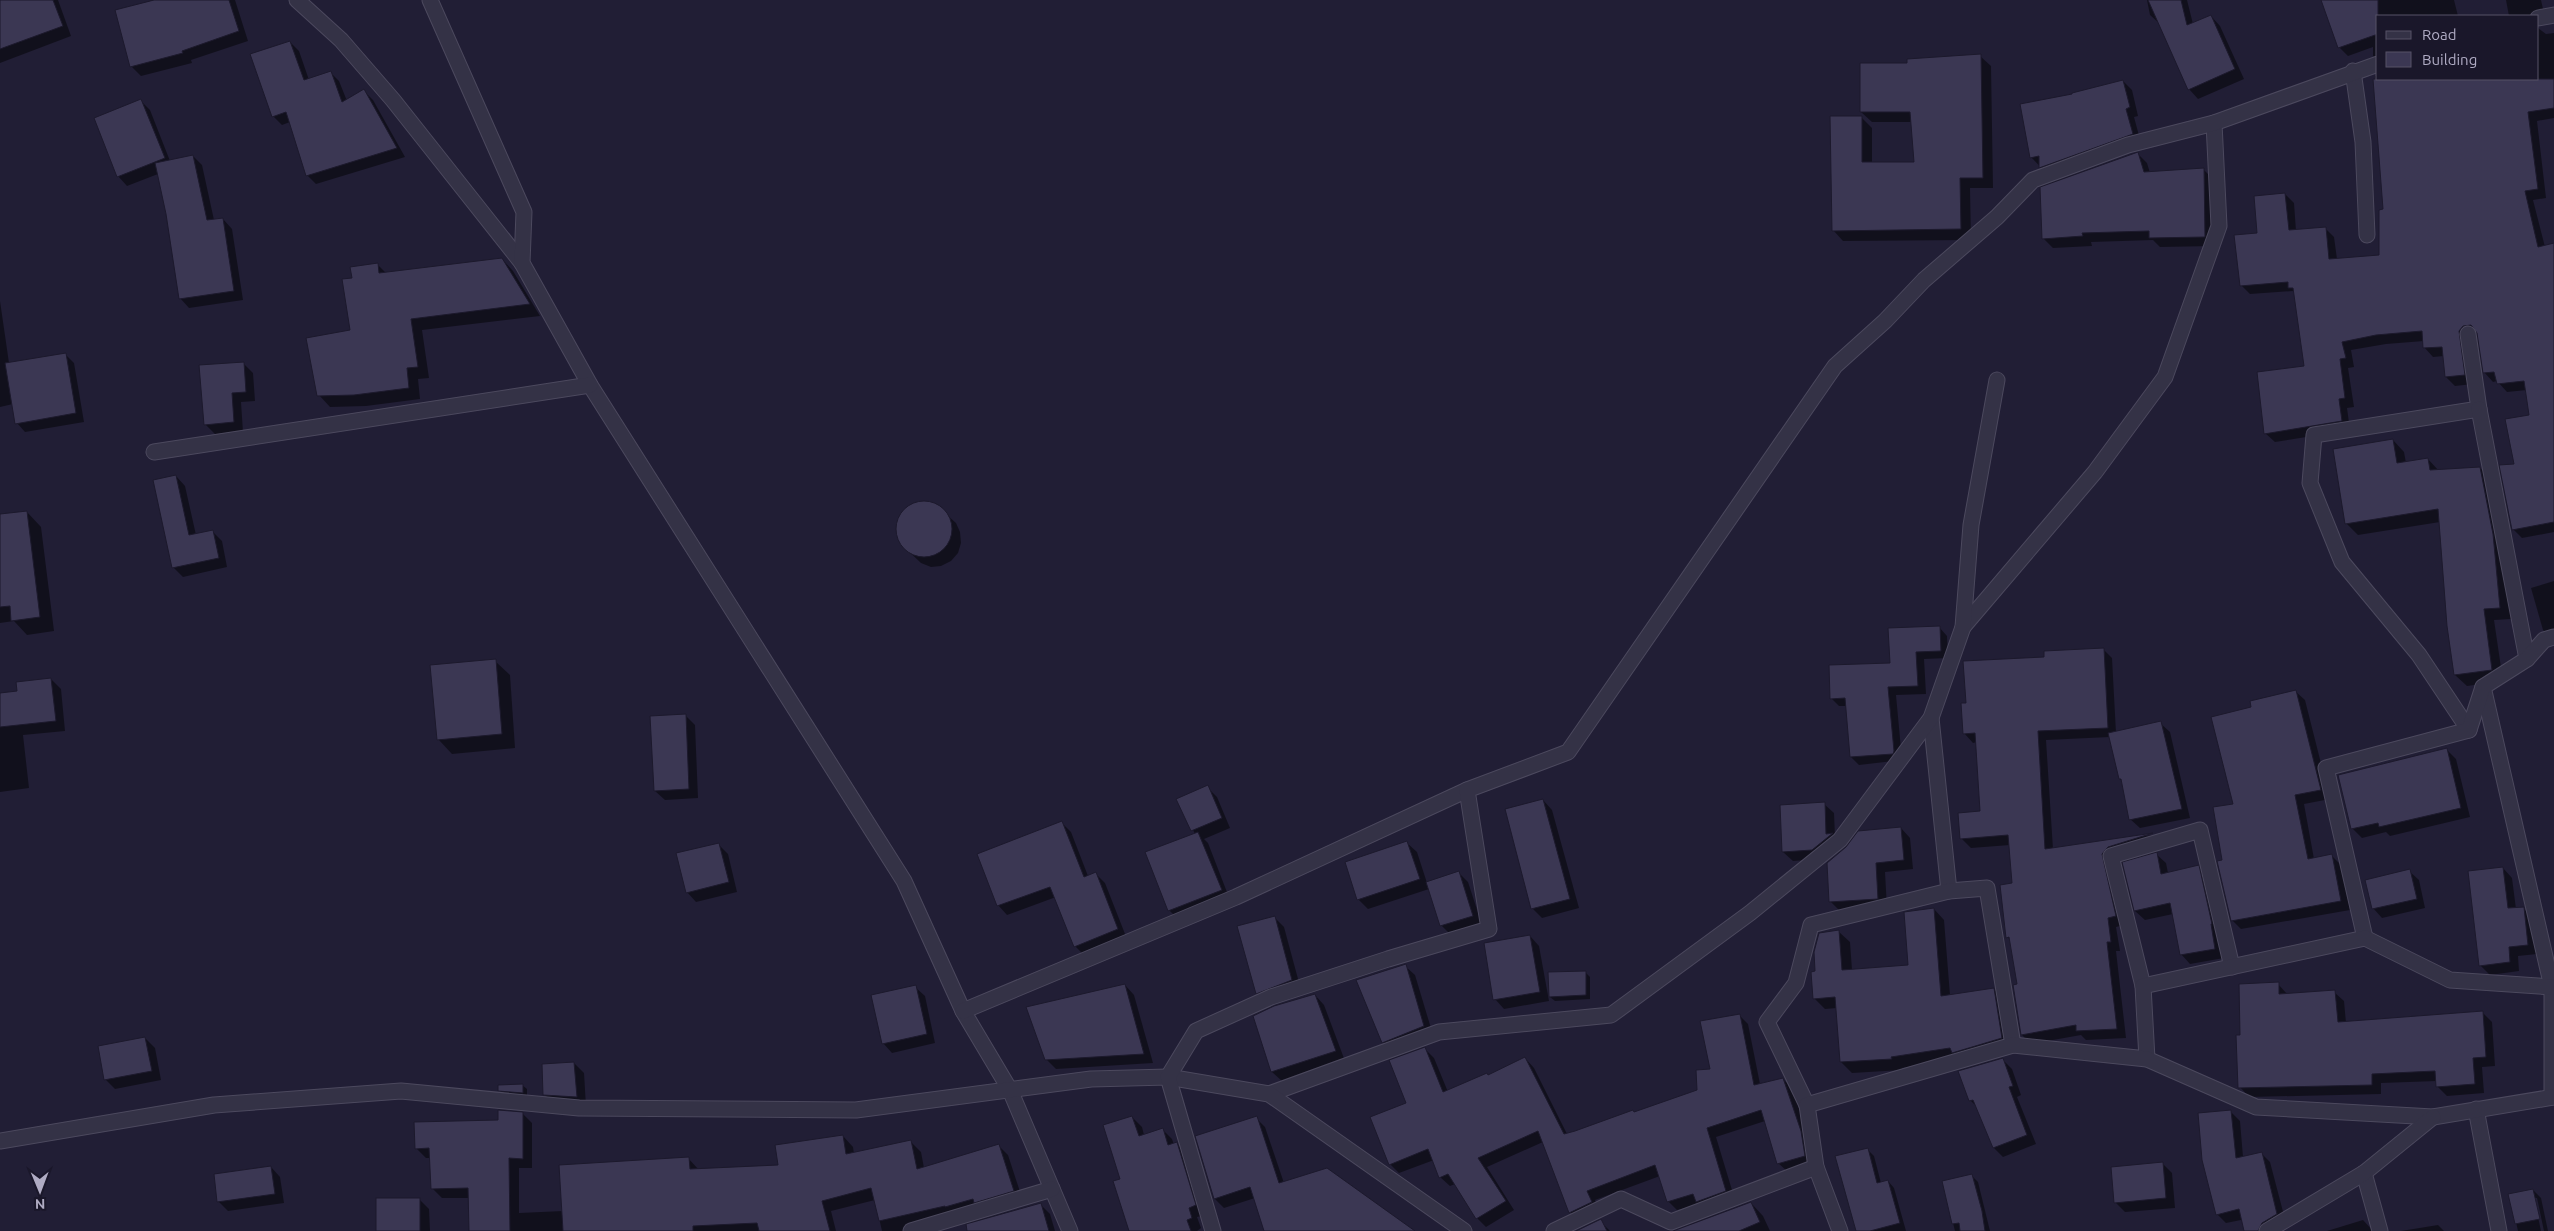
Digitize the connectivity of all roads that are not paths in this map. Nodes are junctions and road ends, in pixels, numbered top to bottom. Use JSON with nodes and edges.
{"nodes":[{"id":1,"x":296,"y":0,"type":"edge"},
{"id":2,"x":430,"y":0,"type":"edge"},
{"id":3,"x":2554,"y":15,"type":"edge"},
{"id":4,"x":2539,"y":18,"type":"edge"},
{"id":5,"x":2376,"y":65,"type":"edge"},
{"id":6,"x":2353,"y":71,"type":"junction"},
{"id":7,"x":2214,"y":123,"type":"junction"},
{"id":8,"x":2367,"y":234,"type":"dead end"},
{"id":9,"x":522,"y":263,"type":"junction"},
{"id":10,"x":2468,"y":334,"type":"dead end"},
{"id":11,"x":1997,"y":380,"type":"dead end"},
{"id":12,"x":590,"y":385,"type":"junction"},
{"id":13,"x":2479,"y":409,"type":"junction"},
{"id":14,"x":154,"y":452,"type":"dead end"},
{"id":15,"x":1963,"y":627,"type":"junction"},
{"id":16,"x":2551,"y":642,"type":"edge"},
{"id":17,"x":2527,"y":659,"type":"junction"},
{"id":18,"x":2483,"y":687,"type":"junction"},
{"id":19,"x":1931,"y":718,"type":"junction"},
{"id":20,"x":2469,"y":730,"type":"junction"},
{"id":21,"x":1467,"y":790,"type":"junction"},
{"id":22,"x":1949,"y":891,"type":"junction"},
{"id":23,"x":2365,"y":938,"type":"junction"},
{"id":24,"x":2232,"y":967,"type":"junction"},
{"id":25,"x":2143,"y":986,"type":"junction"},
{"id":26,"x":2552,"y":987,"type":"junction"},
{"id":27,"x":963,"y":1011,"type":"junction"},
{"id":28,"x":2013,"y":1045,"type":"junction"},
{"id":29,"x":2148,"y":1059,"type":"junction"},
{"id":30,"x":1168,"y":1077,"type":"junction"},
{"id":31,"x":1010,"y":1090,"type":"junction"},
{"id":32,"x":1269,"y":1094,"type":"junction"},
{"id":33,"x":2553,"y":1097,"type":"edge"},
{"id":34,"x":1807,"y":1106,"type":"junction"},
{"id":35,"x":2476,"y":1109,"type":"junction"},
{"id":36,"x":2433,"y":1116,"type":"junction"},
{"id":37,"x":0,"y":1141,"type":"edge"},
{"id":38,"x":1816,"y":1167,"type":"junction"},
{"id":39,"x":2364,"y":1173,"type":"junction"},
{"id":40,"x":1052,"y":1189,"type":"junction"},
{"id":41,"x":910,"y":1231,"type":"edge"},
{"id":42,"x":1070,"y":1231,"type":"edge"},
{"id":43,"x":1213,"y":1231,"type":"edge"},
{"id":44,"x":1464,"y":1231,"type":"edge"},
{"id":45,"x":1554,"y":1231,"type":"edge"},
{"id":46,"x":1840,"y":1231,"type":"edge"},
{"id":47,"x":2267,"y":1231,"type":"edge"},
{"id":48,"x":2380,"y":1231,"type":"edge"},
{"id":49,"x":2498,"y":1231,"type":"edge"}],
"edges":[{"from":1,"to":9,"type":"street"},
{"from":2,"to":9,"type":"street"},
{"from":3,"to":4,"type":"street"},
{"from":5,"to":6,"type":"street"},
{"from":6,"to":7,"type":"street"},
{"from":6,"to":8,"type":"street"},
{"from":7,"to":15,"type":"street"},
{"from":7,"to":21,"type":"street"},
{"from":9,"to":12,"type":"street"},
{"from":10,"to":13,"type":"street"},
{"from":11,"to":15,"type":"street"},
{"from":12,"to":14,"type":"street"},
{"from":12,"to":27,"type":"street"},
{"from":13,"to":17,"type":"street"},
{"from":13,"to":20,"type":"street"},
{"from":15,"to":19,"type":"street"},
{"from":16,"to":17,"type":"street"},
{"from":17,"to":18,"type":"street"},
{"from":18,"to":20,"type":"street"},
{"from":18,"to":26,"type":"street"},
{"from":19,"to":22,"type":"street"},
{"from":19,"to":32,"type":"street"},
{"from":20,"to":23,"type":"street"},
{"from":21,"to":27,"type":"street"},
{"from":21,"to":30,"type":"street"},
{"from":22,"to":28,"type":"street"},
{"from":22,"to":34,"type":"street"},
{"from":23,"to":24,"type":"street"},
{"from":23,"to":26,"type":"street"},
{"from":24,"to":25,"type":"street"},
{"from":24,"to":25,"type":"street"},
{"from":25,"to":29,"type":"street"},
{"from":26,"to":33,"type":"street"},
{"from":27,"to":31,"type":"street"},
{"from":28,"to":29,"type":"street"},
{"from":28,"to":34,"type":"street"},
{"from":29,"to":36,"type":"street"},
{"from":30,"to":31,"type":"street"},
{"from":30,"to":32,"type":"street"},
{"from":30,"to":43,"type":"street"},
{"from":31,"to":37,"type":"street"},
{"from":31,"to":40,"type":"street"},
{"from":32,"to":44,"type":"street"},
{"from":33,"to":35,"type":"street"},
{"from":34,"to":38,"type":"street"},
{"from":35,"to":36,"type":"street"},
{"from":35,"to":49,"type":"street"},
{"from":36,"to":39,"type":"street"},
{"from":38,"to":45,"type":"street"},
{"from":38,"to":46,"type":"street"},
{"from":39,"to":47,"type":"street"},
{"from":39,"to":48,"type":"street"},
{"from":40,"to":41,"type":"street"},
{"from":40,"to":42,"type":"street"}]}
